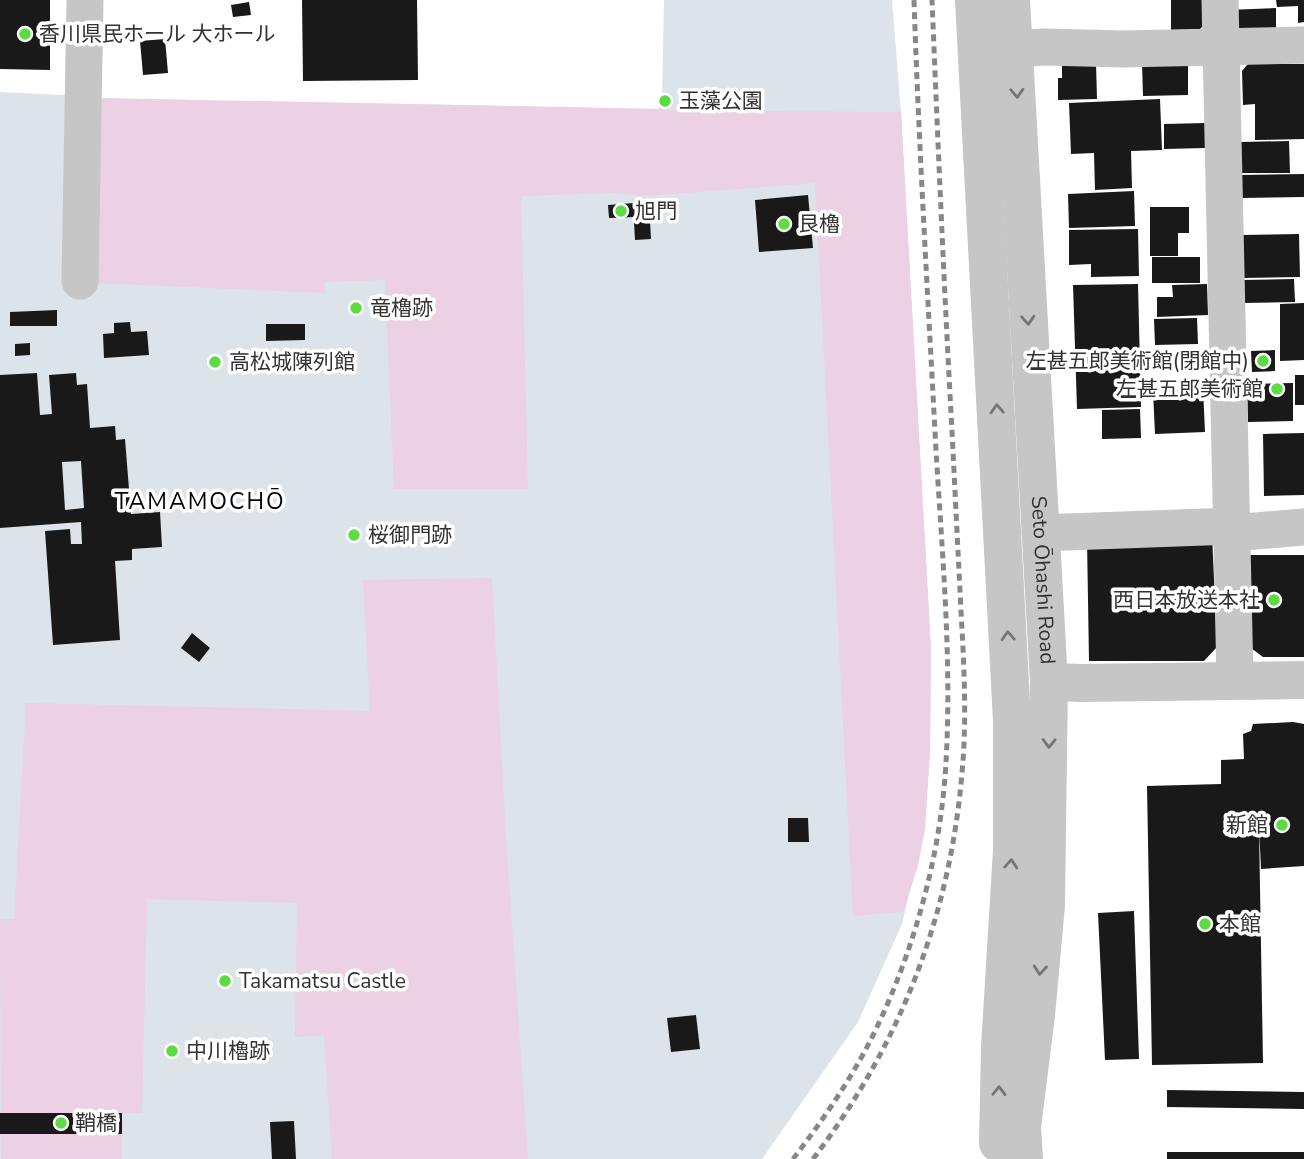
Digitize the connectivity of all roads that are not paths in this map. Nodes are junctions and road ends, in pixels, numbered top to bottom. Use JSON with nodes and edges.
{"nodes":[{"id":1,"x":85,"y":0,"type":"edge"},
{"id":2,"x":974,"y":0,"type":"edge"},
{"id":3,"x":1012,"y":0,"type":"edge"},
{"id":4,"x":1220,"y":0,"type":"edge"},
{"id":5,"x":1304,"y":45,"type":"edge"},
{"id":6,"x":1221,"y":47,"type":"junction"},
{"id":7,"x":1015,"y":48,"type":"junction"},
{"id":8,"x":978,"y":52,"type":"junction"},
{"id":9,"x":80,"y":281,"type":"dead end"},
{"id":10,"x":1304,"y":527,"type":"edge"},
{"id":11,"x":1232,"y":529,"type":"junction"},
{"id":12,"x":1040,"y":533,"type":"junction"},
{"id":13,"x":1235,"y":680,"type":"junction"},
{"id":14,"x":1304,"y":681,"type":"edge"},
{"id":15,"x":1049,"y":682,"type":"junction"},
{"id":16,"x":998,"y":1159,"type":"edge"},
{"id":17,"x":1024,"y":1159,"type":"edge"}],
"edges":[{"from":1,"to":9,"type":"street"},
{"from":2,"to":8,"type":"street","name":"Seto Ōhashi Road"},
{"from":3,"to":7,"type":"street","name":"Seto Ōhashi Road"},
{"from":4,"to":6,"type":"street"},
{"from":5,"to":6,"type":"street"},
{"from":6,"to":7,"type":"street"},
{"from":6,"to":11,"type":"street"},
{"from":7,"to":8,"type":"street"},
{"from":7,"to":12,"type":"street","name":"Seto Ōhashi Road","one_way":true},
{"from":16,"to":8,"type":"street","name":"Seto Ōhashi Road","one_way":true},
{"from":10,"to":11,"type":"street"},
{"from":11,"to":12,"type":"street"},
{"from":11,"to":13,"type":"street"},
{"from":12,"to":15,"type":"street","name":"Seto Ōhashi Road"},
{"from":13,"to":14,"type":"street"},
{"from":13,"to":15,"type":"street"},
{"from":15,"to":17,"type":"street","name":"Seto Ōhashi Road","one_way":true}]}
